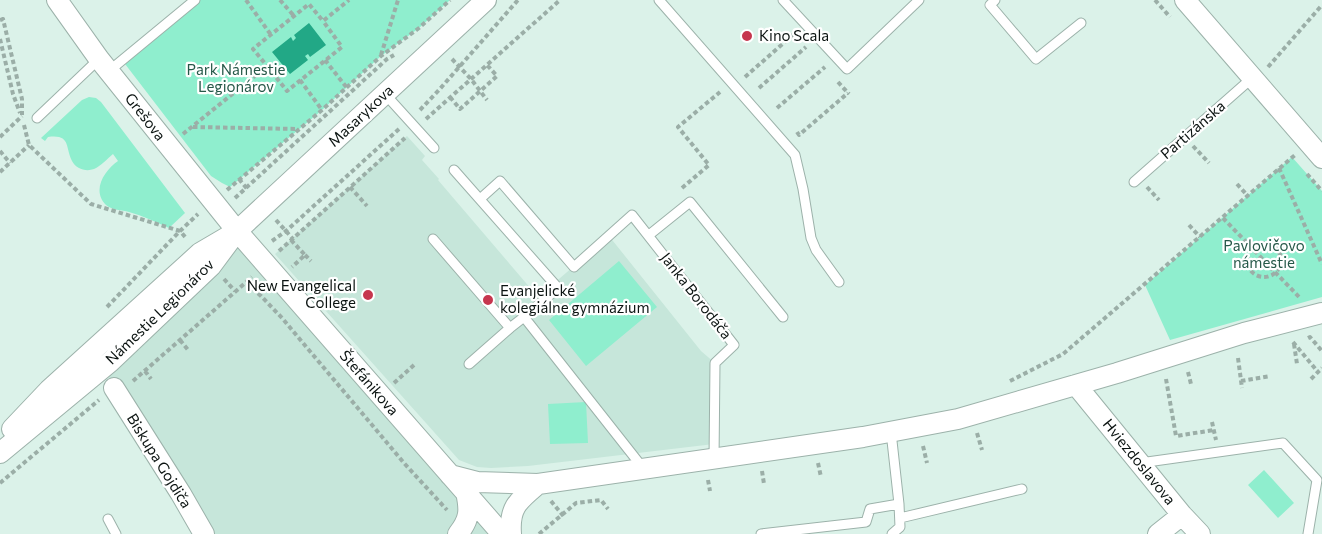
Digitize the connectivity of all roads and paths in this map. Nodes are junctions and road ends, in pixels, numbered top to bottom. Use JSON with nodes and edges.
{"nodes":[{"id":1,"x":57,"y":0,"type":"edge"},
{"id":2,"x":195,"y":0,"type":"edge"},
{"id":3,"x":246,"y":0,"type":"edge"},
{"id":4,"x":280,"y":0,"type":"edge"},
{"id":5,"x":349,"y":0,"type":"edge"},
{"id":6,"x":398,"y":0,"type":"edge"},
{"id":7,"x":560,"y":0,"type":"edge"},
{"id":8,"x":659,"y":0,"type":"edge"},
{"id":9,"x":783,"y":0,"type":"edge"},
{"id":10,"x":919,"y":0,"type":"edge"},
{"id":11,"x":995,"y":0,"type":"edge"},
{"id":12,"x":1185,"y":0,"type":"edge"},
{"id":13,"x":481,"y":2,"type":"edge"},
{"id":14,"x":1322,"y":5,"type":"edge"},
{"id":15,"x":294,"y":16,"type":"junction"},
{"id":16,"x":0,"y":20,"type":"edge"},
{"id":17,"x":322,"y":21,"type":"junction"},
{"id":18,"x":1081,"y":23,"type":"dead end"},
{"id":19,"x":794,"y":33,"type":"dead end"},
{"id":20,"x":271,"y":35,"type":"junction"},
{"id":21,"x":0,"y":39,"type":"edge"},
{"id":22,"x":806,"y":47,"type":"dead end"},
{"id":23,"x":381,"y":56,"type":"dead end"},
{"id":24,"x":325,"y":60,"type":"junction"},
{"id":25,"x":104,"y":65,"type":"junction"},
{"id":26,"x":487,"y":65,"type":"junction"},
{"id":27,"x":267,"y":66,"type":"junction"},
{"id":28,"x":825,"y":67,"type":"dead end"},
{"id":29,"x":1259,"y":74,"type":"junction"},
{"id":30,"x":471,"y":79,"type":"junction"},
{"id":31,"x":300,"y":80,"type":"junction"},
{"id":32,"x":734,"y":84,"type":"junction"},
{"id":33,"x":347,"y":88,"type":"dead end"},
{"id":34,"x":759,"y":88,"type":"dead end"},
{"id":35,"x":480,"y":91,"type":"junction"},
{"id":36,"x":848,"y":93,"type":"dead end"},
{"id":37,"x":385,"y":94,"type":"junction"},
{"id":38,"x":450,"y":98,"type":"junction"},
{"id":39,"x":487,"y":100,"type":"dead end"},
{"id":40,"x":777,"y":108,"type":"dead end"},
{"id":41,"x":322,"y":110,"type":"dead end"},
{"id":42,"x":22,"y":117,"type":"junction"},
{"id":43,"x":37,"y":118,"type":"dead end"},
{"id":44,"x":192,"y":127,"type":"junction"},
{"id":45,"x":416,"y":128,"type":"junction"},
{"id":46,"x":298,"y":129,"type":"dead end"},
{"id":47,"x":799,"y":135,"type":"dead end"},
{"id":48,"x":0,"y":137,"type":"edge"},
{"id":49,"x":1186,"y":137,"type":"junction"},
{"id":50,"x":1309,"y":143,"type":"junction"},
{"id":51,"x":29,"y":145,"type":"junction"},
{"id":52,"x":168,"y":146,"type":"junction"},
{"id":53,"x":434,"y":148,"type":"dead end"},
{"id":54,"x":0,"y":151,"type":"edge"},
{"id":55,"x":1322,"y":158,"type":"edge"},
{"id":56,"x":10,"y":163,"type":"junction"},
{"id":57,"x":1209,"y":164,"type":"dead end"},
{"id":58,"x":1279,"y":168,"type":"junction"},
{"id":59,"x":454,"y":170,"type":"dead end"},
{"id":60,"x":0,"y":172,"type":"edge"},
{"id":61,"x":1134,"y":182,"type":"dead end"},
{"id":62,"x":1237,"y":184,"type":"dead end"},
{"id":63,"x":350,"y":187,"type":"junction"},
{"id":64,"x":1248,"y":196,"type":"junction"},
{"id":65,"x":480,"y":199,"type":"junction"},
{"id":66,"x":690,"y":202,"type":"junction"},
{"id":67,"x":367,"y":206,"type":"dead end"},
{"id":68,"x":1223,"y":218,"type":"junction"},
{"id":69,"x":1189,"y":225,"type":"dead end"},
{"id":70,"x":180,"y":231,"type":"dead end"},
{"id":71,"x":237,"y":231,"type":"junction"},
{"id":72,"x":649,"y":235,"type":"junction"},
{"id":73,"x":1200,"y":237,"type":"junction"},
{"id":74,"x":433,"y":239,"type":"dead end"},
{"id":75,"x":291,"y":240,"type":"junction"},
{"id":76,"x":1252,"y":248,"type":"junction"},
{"id":77,"x":305,"y":255,"type":"junction"},
{"id":78,"x":311,"y":261,"type":"dead end"},
{"id":79,"x":265,"y":263,"type":"junction"},
{"id":80,"x":1322,"y":264,"type":"edge"},
{"id":81,"x":290,"y":269,"type":"dead end"},
{"id":82,"x":1276,"y":273,"type":"junction"},
{"id":83,"x":839,"y":282,"type":"dead end"},
{"id":84,"x":246,"y":283,"type":"junction"},
{"id":85,"x":1303,"y":302,"type":"dead end"},
{"id":86,"x":1322,"y":313,"type":"edge"},
{"id":87,"x":524,"y":317,"type":"junction"},
{"id":88,"x":783,"y":317,"type":"dead end"},
{"id":89,"x":510,"y":328,"type":"junction"},
{"id":90,"x":180,"y":340,"type":"junction"},
{"id":91,"x":188,"y":350,"type":"dead end"},
{"id":92,"x":1238,"y":358,"type":"dead end"},
{"id":93,"x":470,"y":364,"type":"dead end"},
{"id":94,"x":1297,"y":364,"type":"dead end"},
{"id":95,"x":414,"y":365,"type":"dead end"},
{"id":96,"x":1308,"y":369,"type":"dead end"},
{"id":97,"x":1319,"y":369,"type":"edge"},
{"id":98,"x":145,"y":371,"type":"junction"},
{"id":99,"x":1188,"y":372,"type":"dead end"},
{"id":100,"x":1270,"y":376,"type":"dead end"},
{"id":101,"x":1166,"y":378,"type":"dead end"},
{"id":102,"x":151,"y":379,"type":"dead end"},
{"id":103,"x":1311,"y":379,"type":"dead end"},
{"id":104,"x":1241,"y":381,"type":"junction"},
{"id":105,"x":394,"y":384,"type":"dead end"},
{"id":106,"x":1191,"y":384,"type":"dead end"},
{"id":107,"x":1003,"y":385,"type":"dead end"},
{"id":108,"x":1076,"y":385,"type":"junction"},
{"id":109,"x":114,"y":388,"type":"junction"},
{"id":110,"x":1242,"y":388,"type":"dead end"},
{"id":111,"x":1214,"y":430,"type":"dead end"},
{"id":112,"x":891,"y":432,"type":"junction"},
{"id":113,"x":977,"y":433,"type":"dead end"},
{"id":114,"x":0,"y":442,"type":"edge"},
{"id":115,"x":922,"y":445,"type":"dead end"},
{"id":116,"x":982,"y":450,"type":"dead end"},
{"id":117,"x":0,"y":453,"type":"edge"},
{"id":118,"x":714,"y":460,"type":"junction"},
{"id":119,"x":818,"y":463,"type":"dead end"},
{"id":120,"x":927,"y":463,"type":"dead end"},
{"id":121,"x":1140,"y":463,"type":"junction"},
{"id":122,"x":643,"y":468,"type":"junction"},
{"id":123,"x":762,"y":471,"type":"dead end"},
{"id":124,"x":450,"y":475,"type":"junction"},
{"id":125,"x":820,"y":477,"type":"dead end"},
{"id":126,"x":708,"y":479,"type":"dead end"},
{"id":127,"x":0,"y":483,"type":"edge"},
{"id":128,"x":538,"y":484,"type":"junction"},
{"id":129,"x":764,"y":484,"type":"dead end"},
{"id":130,"x":1022,"y":489,"type":"dead end"},
{"id":131,"x":710,"y":491,"type":"dead end"},
{"id":132,"x":466,"y":492,"type":"junction"},
{"id":133,"x":551,"y":501,"type":"dead end"},
{"id":134,"x":899,"y":504,"type":"junction"},
{"id":135,"x":608,"y":509,"type":"dead end"},
{"id":136,"x":1182,"y":515,"type":"junction"},
{"id":137,"x":563,"y":516,"type":"junction"},
{"id":138,"x":108,"y":519,"type":"dead end"},
{"id":139,"x":900,"y":522,"type":"junction"},
{"id":140,"x":847,"y":524,"type":"junction"},
{"id":141,"x":460,"y":531,"type":"edge"},
{"id":142,"x":116,"y":534,"type":"edge"},
{"id":143,"x":204,"y":534,"type":"edge"},
{"id":144,"x":483,"y":534,"type":"edge"},
{"id":145,"x":492,"y":534,"type":"edge"},
{"id":146,"x":502,"y":534,"type":"edge"},
{"id":147,"x":511,"y":534,"type":"edge"},
{"id":148,"x":539,"y":534,"type":"edge"},
{"id":149,"x":761,"y":534,"type":"edge"},
{"id":150,"x":836,"y":534,"type":"edge"},
{"id":151,"x":892,"y":534,"type":"edge"},
{"id":152,"x":1158,"y":534,"type":"edge"},
{"id":153,"x":1200,"y":534,"type":"edge"},
{"id":154,"x":1308,"y":534,"type":"edge"}],
"edges":[{"from":1,"to":25,"type":"street","name":"Grešova"},
{"from":2,"to":25,"type":"lane"},
{"from":3,"to":20,"type":"path"},
{"from":4,"to":15,"type":"path"},
{"from":5,"to":17,"type":"path"},
{"from":6,"to":23,"type":"path"},
{"from":7,"to":26,"type":"path"},
{"from":8,"to":32,"type":"lane"},
{"from":9,"to":10,"type":"lane"},
{"from":11,"to":18,"type":"lane"},
{"from":12,"to":29,"type":"street"},
{"from":13,"to":37,"type":"street","name":"Masarykova"},
{"from":14,"to":29,"type":"path"},
{"from":15,"to":17,"type":"path"},
{"from":15,"to":20,"type":"path"},
{"from":16,"to":42,"type":"path"},
{"from":17,"to":24,"type":"path"},
{"from":19,"to":32,"type":"path"},
{"from":20,"to":27,"type":"path"},
{"from":21,"to":42,"type":"path"},
{"from":22,"to":34,"type":"path"},
{"from":24,"to":31,"type":"path"},
{"from":24,"to":33,"type":"path"},
{"from":25,"to":43,"type":"lane"},
{"from":25,"to":52,"type":"street","name":"Grešova"},
{"from":26,"to":30,"type":"path"},
{"from":26,"to":35,"type":"path"},
{"from":27,"to":31,"type":"path"},
{"from":27,"to":44,"type":"path"},
{"from":28,"to":40,"type":"path"},
{"from":29,"to":49,"type":"lane","name":"Partizánska"},
{"from":29,"to":50,"type":"street"},
{"from":30,"to":35,"type":"path"},
{"from":30,"to":38,"type":"path"},
{"from":31,"to":41,"type":"path"},
{"from":32,"to":66,"type":"path"},
{"from":32,"to":83,"type":"lane"},
{"from":35,"to":38,"type":"path"},
{"from":35,"to":39,"type":"path"},
{"from":36,"to":47,"type":"path"},
{"from":37,"to":45,"type":"lane"},
{"from":37,"to":71,"type":"street","name":"Masarykova"},
{"from":38,"to":45,"type":"path"},
{"from":42,"to":48,"type":"path"},
{"from":42,"to":51,"type":"path"},
{"from":44,"to":46,"type":"path"},
{"from":44,"to":52,"type":"path"},
{"from":45,"to":53,"type":"lane"},
{"from":45,"to":63,"type":"path"},
{"from":49,"to":57,"type":"path"},
{"from":49,"to":61,"type":"lane","name":"Partizánska"},
{"from":50,"to":55,"type":"street"},
{"from":50,"to":58,"type":"path"},
{"from":51,"to":56,"type":"path"},
{"from":51,"to":70,"type":"path"},
{"from":52,"to":71,"type":"street","name":"Grešova"},
{"from":54,"to":56,"type":"path"},
{"from":56,"to":60,"type":"path"},
{"from":58,"to":64,"type":"path"},
{"from":58,"to":80,"type":"path"},
{"from":59,"to":65,"type":"lane"},
{"from":62,"to":64,"type":"path"},
{"from":63,"to":67,"type":"path"},
{"from":63,"to":75,"type":"path"},
{"from":64,"to":68,"type":"path"},
{"from":65,"to":72,"type":"lane"},
{"from":65,"to":87,"type":"lane"},
{"from":66,"to":72,"type":"lane"},
{"from":66,"to":88,"type":"lane"},
{"from":68,"to":73,"type":"path"},
{"from":68,"to":76,"type":"path"},
{"from":69,"to":73,"type":"path"},
{"from":71,"to":79,"type":"street","name":"Štefánikova"},
{"from":71,"to":114,"type":"street","name":"Námestie Legionárov"},
{"from":71,"to":117,"type":"street","name":"Námestie Legionárov"},
{"from":72,"to":118,"type":"lane","name":"Janka Borodáča"},
{"from":73,"to":107,"type":"path"},
{"from":74,"to":89,"type":"lane"},
{"from":75,"to":77,"type":"path"},
{"from":75,"to":79,"type":"path"},
{"from":76,"to":82,"type":"path"},
{"from":76,"to":82,"type":"path"},
{"from":76,"to":82,"type":"path"},
{"from":77,"to":78,"type":"path"},
{"from":77,"to":81,"type":"path"},
{"from":79,"to":84,"type":"path"},
{"from":79,"to":124,"type":"street","name":"Štefánikova"},
{"from":82,"to":85,"type":"path"},
{"from":84,"to":90,"type":"path"},
{"from":84,"to":141,"type":"path"},
{"from":86,"to":108,"type":"street"},
{"from":87,"to":89,"type":"lane"},
{"from":87,"to":122,"type":"lane"},
{"from":89,"to":93,"type":"lane"},
{"from":90,"to":91,"type":"path"},
{"from":90,"to":98,"type":"path"},
{"from":92,"to":104,"type":"path"},
{"from":94,"to":97,"type":"path"},
{"from":95,"to":105,"type":"path"},
{"from":96,"to":97,"type":"path"},
{"from":97,"to":103,"type":"path"},
{"from":98,"to":102,"type":"path"},
{"from":98,"to":109,"type":"path"},
{"from":99,"to":106,"type":"path"},
{"from":100,"to":104,"type":"path"},
{"from":101,"to":111,"type":"path"},
{"from":104,"to":110,"type":"path"},
{"from":108,"to":112,"type":"street"},
{"from":108,"to":121,"type":"street","name":"Hviezdoslavova"},
{"from":109,"to":127,"type":"path"},
{"from":109,"to":143,"type":"street","name":"Biskupa Gojdiča"},
{"from":112,"to":118,"type":"street"},
{"from":112,"to":134,"type":"lane"},
{"from":113,"to":116,"type":"path"},
{"from":115,"to":120,"type":"path"},
{"from":118,"to":122,"type":"street"},
{"from":119,"to":125,"type":"path"},
{"from":121,"to":136,"type":"street","name":"Hviezdoslavova"},
{"from":121,"to":154,"type":"lane"},
{"from":122,"to":128,"type":"street"},
{"from":123,"to":129,"type":"path"},
{"from":124,"to":128,"type":"street"},
{"from":124,"to":132,"type":"street","name":"Štefánikova"},
{"from":126,"to":131,"type":"path"},
{"from":128,"to":147,"type":"street"},
{"from":130,"to":139,"type":"lane"},
{"from":132,"to":141,"type":"street"},
{"from":132,"to":146,"type":"street","name":"Štefánikova"},
{"from":133,"to":137,"type":"path"},
{"from":134,"to":139,"type":"lane"},
{"from":134,"to":140,"type":"lane"},
{"from":135,"to":137,"type":"path"},
{"from":136,"to":152,"type":"street","name":"Hviezdoslavova"},
{"from":136,"to":153,"type":"street"},
{"from":137,"to":148,"type":"path"},
{"from":138,"to":142,"type":"lane"},
{"from":139,"to":151,"type":"lane"},
{"from":140,"to":149,"type":"lane"},
{"from":140,"to":150,"type":"lane"},
{"from":144,"to":145,"type":"street"}]}
